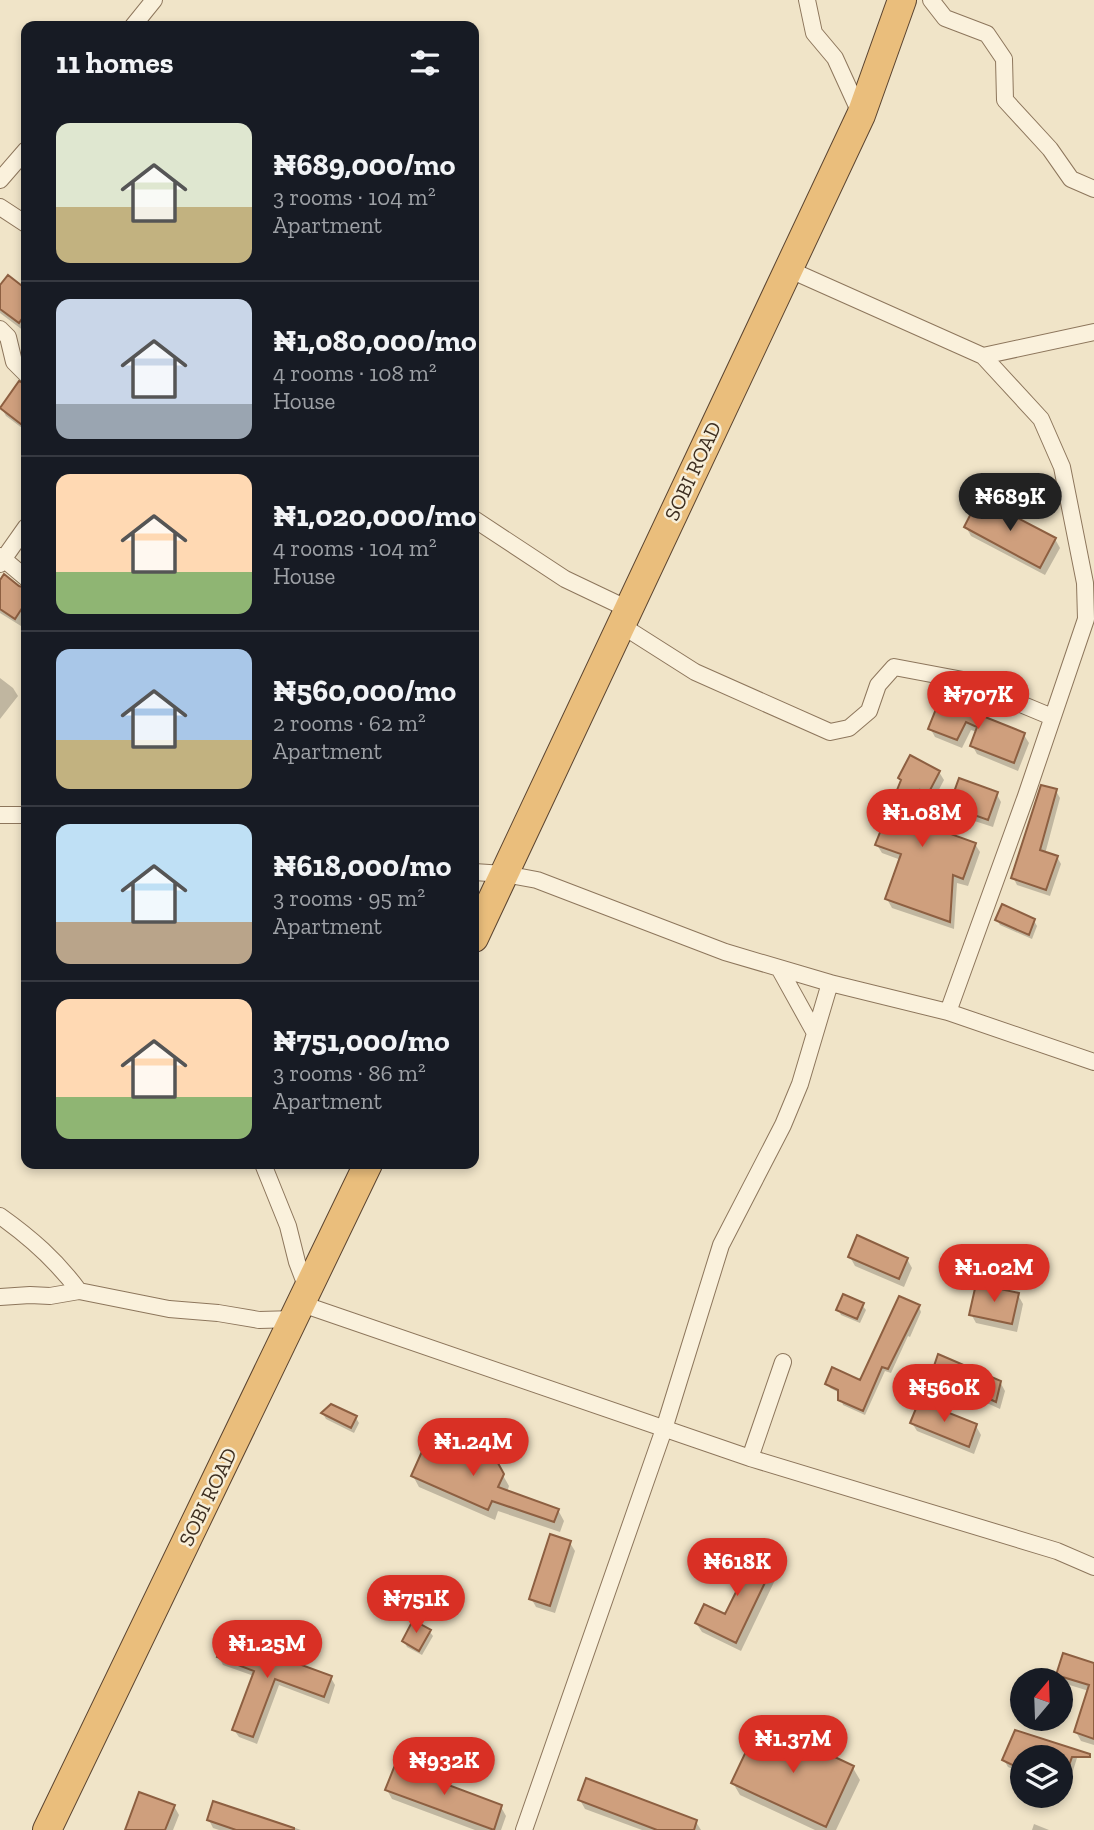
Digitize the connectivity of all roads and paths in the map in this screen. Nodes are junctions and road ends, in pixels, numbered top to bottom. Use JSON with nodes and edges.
{"nodes":[{"id":1,"x":154,"y":0,"type":"edge"},
{"id":2,"x":807,"y":0,"type":"edge"},
{"id":3,"x":902,"y":0,"type":"edge"},
{"id":4,"x":931,"y":0,"type":"edge"},
{"id":5,"x":137,"y":21,"type":"edge"},
{"id":6,"x":860,"y":115,"type":"junction"},
{"id":7,"x":21,"y":156,"type":"edge"},
{"id":8,"x":0,"y":180,"type":"edge"},
{"id":9,"x":1094,"y":189,"type":"edge"},
{"id":10,"x":0,"y":207,"type":"edge"},
{"id":11,"x":21,"y":221,"type":"edge"},
{"id":12,"x":788,"y":269,"type":"junction"},
{"id":13,"x":0,"y":329,"type":"edge"},
{"id":14,"x":1094,"y":332,"type":"edge"},
{"id":15,"x":984,"y":356,"type":"junction"},
{"id":16,"x":21,"y":369,"type":"edge"},
{"id":17,"x":479,"y":522,"type":"edge"},
{"id":18,"x":21,"y":533,"type":"edge"},
{"id":19,"x":1,"y":559,"type":"edge"},
{"id":20,"x":21,"y":574,"type":"edge"},
{"id":21,"x":625,"y":617,"type":"junction"},
{"id":22,"x":1052,"y":717,"type":"junction"},
{"id":23,"x":0,"y":815,"type":"edge"},
{"id":24,"x":21,"y":815,"type":"edge"},
{"id":25,"x":479,"y":872,"type":"edge"},
{"id":26,"x":504,"y":874,"type":"junction"},
{"id":27,"x":479,"y":927,"type":"edge"},
{"id":28,"x":779,"y":968,"type":"junction"},
{"id":29,"x":830,"y":983,"type":"junction"},
{"id":30,"x":948,"y":1013,"type":"junction"},
{"id":31,"x":815,"y":1033,"type":"junction"},
{"id":32,"x":1094,"y":1062,"type":"edge"},
{"id":33,"x":265,"y":1169,"type":"edge"},
{"id":34,"x":366,"y":1169,"type":"edge"},
{"id":35,"x":0,"y":1216,"type":"edge"},
{"id":36,"x":79,"y":1291,"type":"junction"},
{"id":37,"x":0,"y":1297,"type":"edge"},
{"id":38,"x":301,"y":1305,"type":"junction"},
{"id":39,"x":259,"y":1320,"type":"junction"},
{"id":40,"x":282,"y":1345,"type":"junction"},
{"id":41,"x":783,"y":1362,"type":"dead end"},
{"id":42,"x":664,"y":1429,"type":"junction"},
{"id":43,"x":750,"y":1458,"type":"junction"},
{"id":44,"x":1094,"y":1567,"type":"edge"},
{"id":45,"x":47,"y":1830,"type":"edge"},
{"id":46,"x":524,"y":1830,"type":"edge"}],
"edges":[{"from":1,"to":5,"type":"street"},
{"from":2,"to":6,"type":"street"},
{"from":3,"to":6,"type":"highway","name":"SOBI ROAD"},
{"from":4,"to":9,"type":"street"},
{"from":6,"to":12,"type":"highway","name":"SOBI ROAD"},
{"from":7,"to":8,"type":"street"},
{"from":10,"to":11,"type":"street"},
{"from":12,"to":15,"type":"street"},
{"from":12,"to":21,"type":"highway","name":"SOBI ROAD"},
{"from":13,"to":16,"type":"street"},
{"from":14,"to":15,"type":"street"},
{"from":15,"to":22,"type":"street"},
{"from":17,"to":21,"type":"street"},
{"from":18,"to":19,"type":"street"},
{"from":19,"to":20,"type":"street"},
{"from":21,"to":22,"type":"street"},
{"from":21,"to":26,"type":"highway","name":"SOBI ROAD"},
{"from":22,"to":30,"type":"street"},
{"from":23,"to":24,"type":"street"},
{"from":25,"to":26,"type":"street"},
{"from":26,"to":27,"type":"highway","name":"SOBI ROAD"},
{"from":26,"to":28,"type":"street"},
{"from":28,"to":29,"type":"street"},
{"from":28,"to":31,"type":"street"},
{"from":29,"to":30,"type":"street"},
{"from":29,"to":31,"type":"street"},
{"from":30,"to":32,"type":"street"},
{"from":31,"to":42,"type":"street"},
{"from":33,"to":38,"type":"street"},
{"from":34,"to":38,"type":"highway","name":"SOBI ROAD"},
{"from":35,"to":36,"type":"street"},
{"from":36,"to":37,"type":"street"},
{"from":36,"to":39,"type":"street"},
{"from":38,"to":39,"type":"street"},
{"from":38,"to":40,"type":"highway","name":"SOBI ROAD"},
{"from":38,"to":42,"type":"street"},
{"from":39,"to":40,"type":"street"},
{"from":40,"to":45,"type":"highway","name":"SOBI ROAD"},
{"from":41,"to":43,"type":"street"},
{"from":42,"to":43,"type":"street"},
{"from":42,"to":46,"type":"street"},
{"from":43,"to":44,"type":"street"}]}
